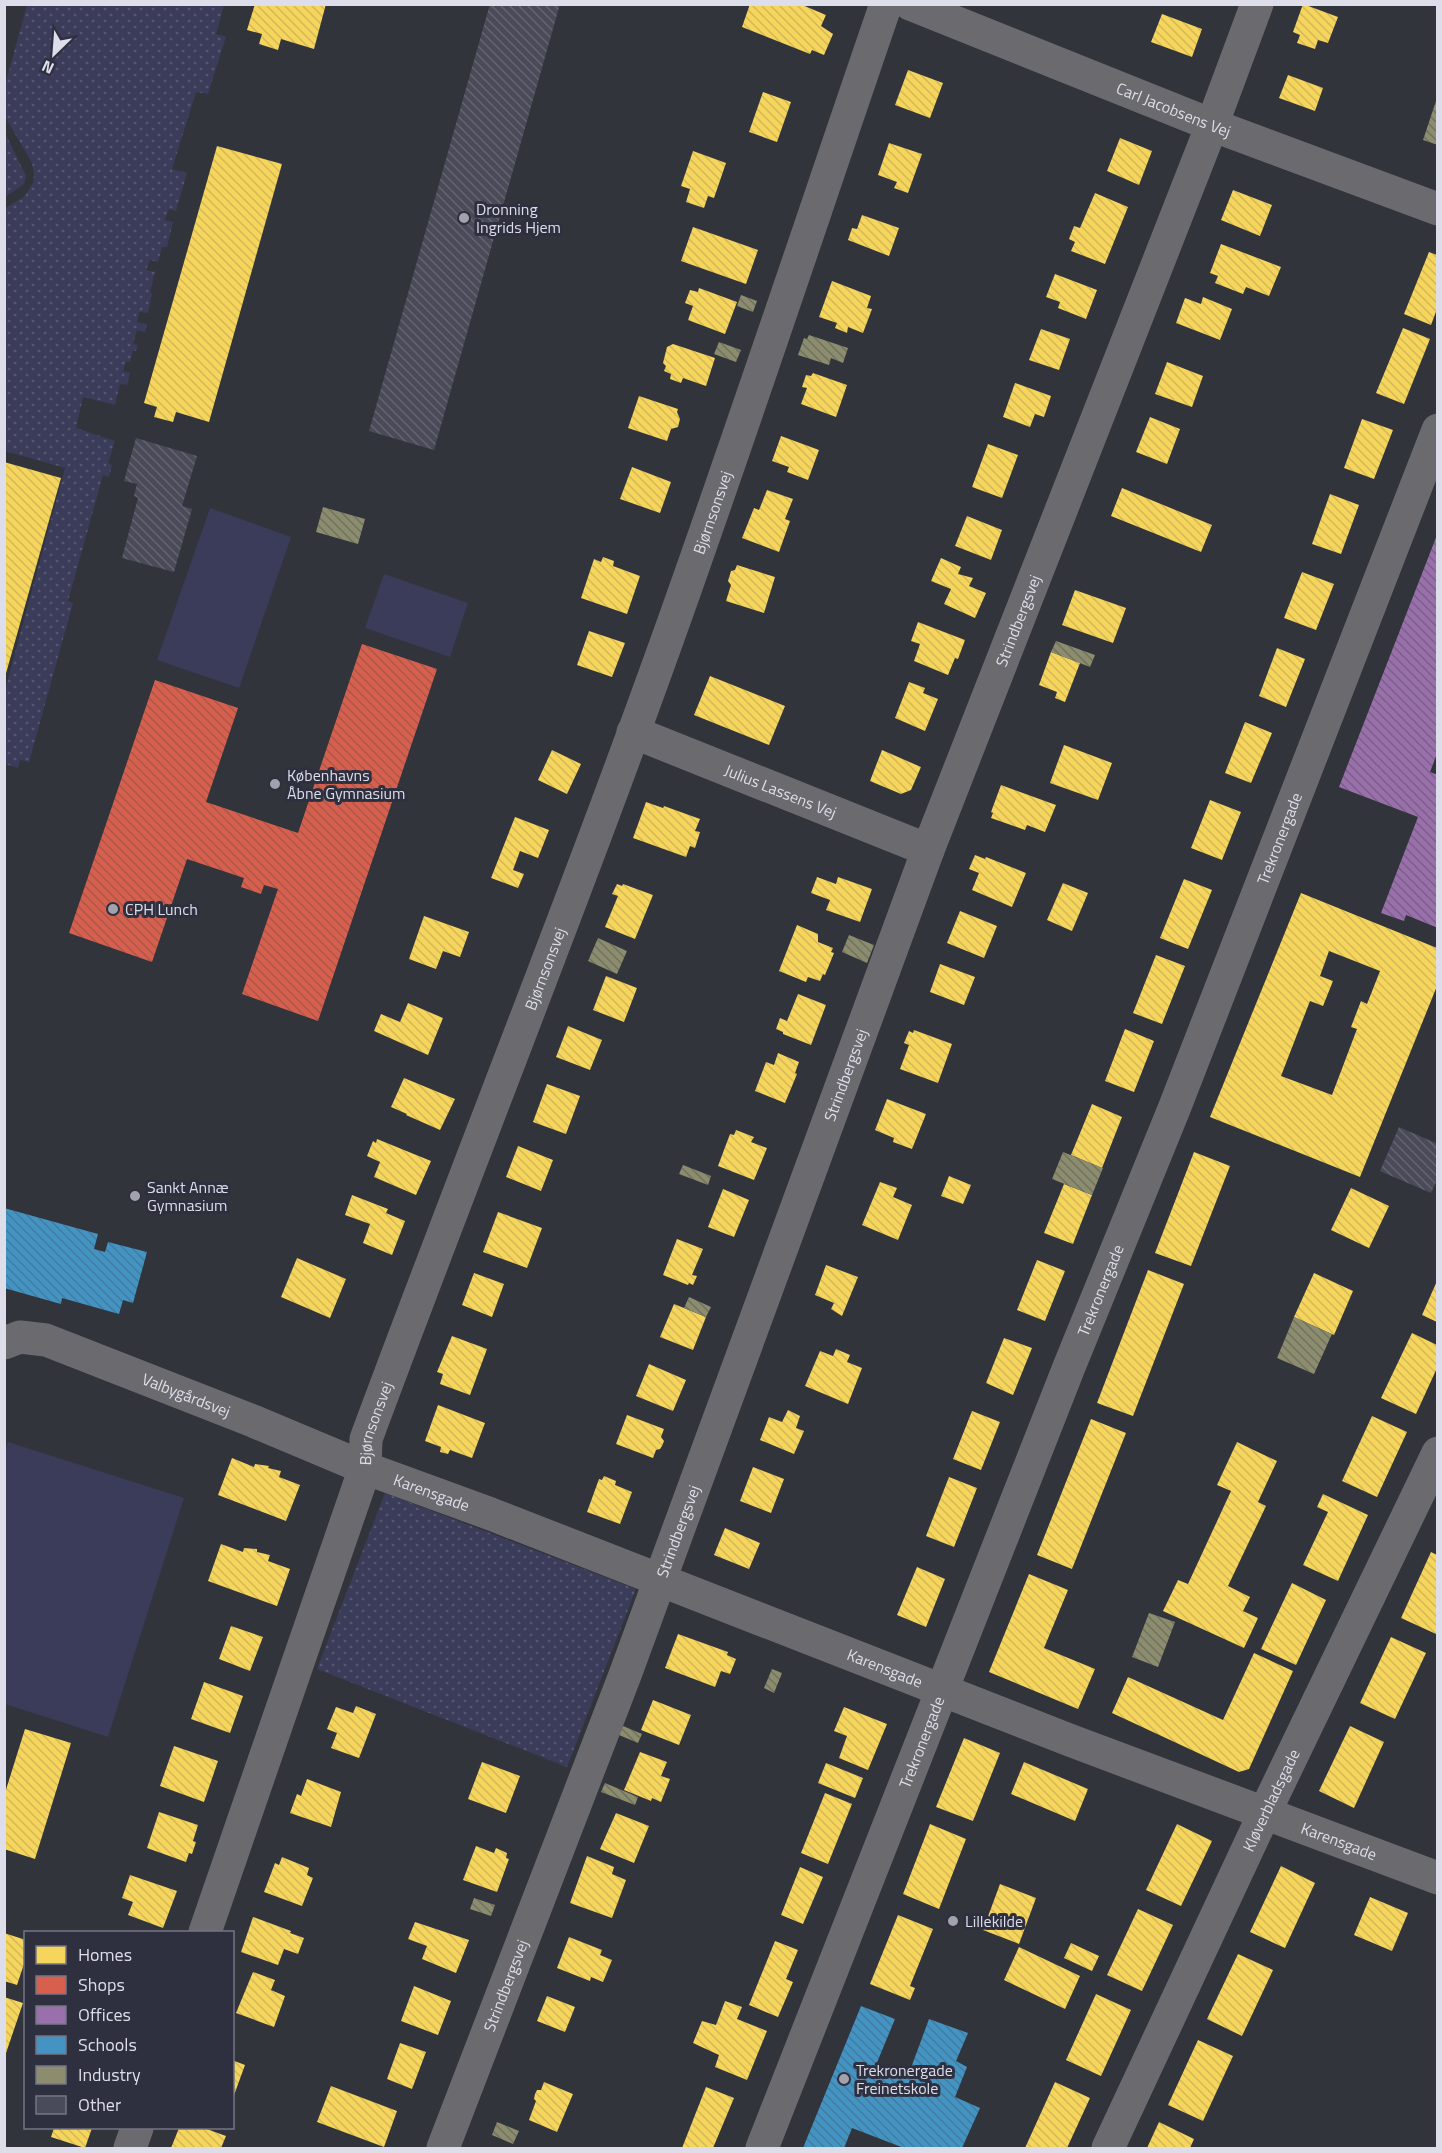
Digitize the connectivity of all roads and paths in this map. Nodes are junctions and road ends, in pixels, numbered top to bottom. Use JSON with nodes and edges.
{"nodes":[{"id":1,"x":886,"y":4,"type":"edge"},
{"id":2,"x":910,"y":4,"type":"edge"},
{"id":3,"x":1257,"y":4,"type":"edge"},
{"id":4,"x":1212,"y":125,"type":"junction"},
{"id":5,"x":1437,"y":209,"type":"edge"},
{"id":6,"x":1437,"y":430,"type":"edge"},
{"id":7,"x":633,"y":732,"type":"junction"},
{"id":8,"x":928,"y":850,"type":"junction"},
{"id":9,"x":4,"y":1343,"type":"edge"},
{"id":10,"x":1437,"y":1453,"type":"edge"},
{"id":11,"x":365,"y":1468,"type":"junction"},
{"id":12,"x":660,"y":1580,"type":"junction"},
{"id":13,"x":942,"y":1691,"type":"junction"},
{"id":14,"x":1264,"y":1814,"type":"junction"},
{"id":15,"x":1437,"y":1878,"type":"edge"},
{"id":16,"x":205,"y":1931,"type":"edge"},
{"id":17,"x":136,"y":2129,"type":"edge"},
{"id":18,"x":130,"y":2148,"type":"edge"},
{"id":19,"x":443,"y":2148,"type":"edge"},
{"id":20,"x":762,"y":2148,"type":"edge"},
{"id":21,"x":1108,"y":2148,"type":"edge"}],
"edges":[{"from":1,"to":7,"type":"street","name":"Bjørnsonsvej"},
{"from":2,"to":4,"type":"street","name":"Carl Jacobsens Vej"},
{"from":3,"to":4,"type":"street","name":"Strindbergsvej"},
{"from":4,"to":5,"type":"street","name":"Carl Jacobsens Vej"},
{"from":4,"to":8,"type":"street","name":"Strindbergsvej"},
{"from":6,"to":13,"type":"street","name":"Trekronergade"},
{"from":7,"to":8,"type":"street","name":"Julius Lassens Vej"},
{"from":7,"to":11,"type":"street","name":"Bjørnsonsvej"},
{"from":8,"to":12,"type":"street","name":"Strindbergsvej"},
{"from":9,"to":11,"type":"street","name":"Valbygårdsvej"},
{"from":10,"to":14,"type":"street","name":"Kløverbladsgade"},
{"from":11,"to":12,"type":"street","name":"Karensgade"},
{"from":11,"to":16,"type":"street","name":"Bjørnsonsvej"},
{"from":12,"to":13,"type":"street","name":"Karensgade"},
{"from":12,"to":19,"type":"street","name":"Strindbergsvej"},
{"from":13,"to":14,"type":"street","name":"Karensgade"},
{"from":13,"to":20,"type":"street","name":"Trekronergade"},
{"from":14,"to":15,"type":"street","name":"Karensgade"},
{"from":14,"to":21,"type":"street","name":"Kløverbladsgade"},
{"from":17,"to":18,"type":"street"}]}
